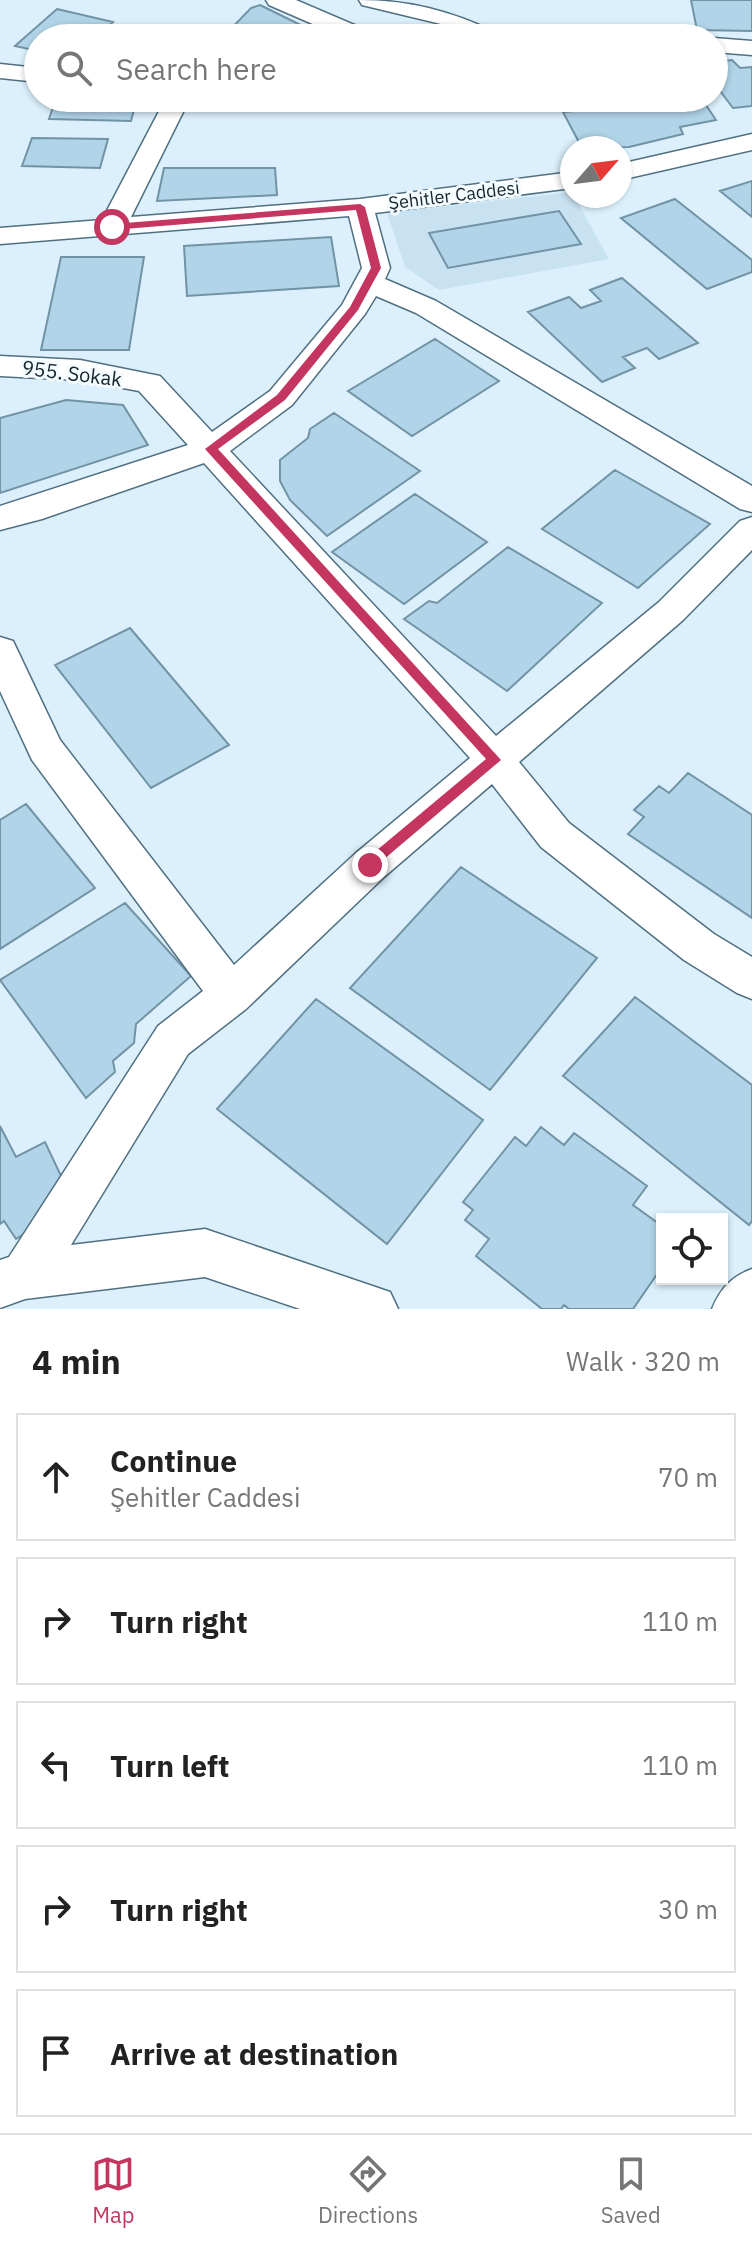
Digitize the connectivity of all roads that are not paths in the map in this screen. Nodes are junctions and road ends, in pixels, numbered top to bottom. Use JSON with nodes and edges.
{"nodes":[{"id":1,"x":277,"y":0,"type":"edge"},
{"id":2,"x":370,"y":0,"type":"edge"},
{"id":3,"x":333,"y":24,"type":"edge"},
{"id":4,"x":460,"y":24,"type":"edge"},
{"id":5,"x":728,"y":46,"type":"edge"},
{"id":6,"x":752,"y":48,"type":"edge"},
{"id":7,"x":0,"y":71,"type":"edge"},
{"id":8,"x":24,"y":74,"type":"edge"},
{"id":9,"x":171,"y":112,"type":"edge"},
{"id":10,"x":752,"y":142,"type":"edge"},
{"id":11,"x":632,"y":169,"type":"edge"},
{"id":12,"x":560,"y":182,"type":"edge"},
{"id":13,"x":360,"y":207,"type":"junction"},
{"id":14,"x":112,"y":227,"type":"junction"},
{"id":15,"x":0,"y":236,"type":"edge"},
{"id":16,"x":368,"y":282,"type":"junction"},
{"id":17,"x":0,"y":366,"type":"edge"},
{"id":18,"x":211,"y":449,"type":"junction"},
{"id":19,"x":752,"y":501,"type":"edge"},
{"id":20,"x":0,"y":518,"type":"edge"},
{"id":21,"x":752,"y":529,"type":"edge"},
{"id":22,"x":0,"y":651,"type":"edge"},
{"id":23,"x":495,"y":760,"type":"junction"},
{"id":24,"x":752,"y":980,"type":"edge"},
{"id":25,"x":231,"y":995,"type":"junction"},
{"id":26,"x":12,"y":1280,"type":"edge"},
{"id":27,"x":752,"y":1293,"type":"edge"},
{"id":28,"x":373,"y":1309,"type":"edge"},
{"id":29,"x":737,"y":1309,"type":"edge"}],
"edges":[{"from":1,"to":3,"type":"street"},
{"from":2,"to":4,"type":"street"},
{"from":5,"to":6,"type":"street"},
{"from":7,"to":8,"type":"street"},
{"from":9,"to":14,"type":"street"},
{"from":10,"to":11,"type":"street"},
{"from":12,"to":13,"type":"street","name":"Şehitler Caddesi"},
{"from":13,"to":14,"type":"street","name":"Şehitler Caddesi"},
{"from":13,"to":16,"type":"street"},
{"from":14,"to":15,"type":"street","name":"Şehitler Caddesi"},
{"from":16,"to":18,"type":"street"},
{"from":16,"to":19,"type":"street"},
{"from":17,"to":18,"type":"street","name":"955. Sokak"},
{"from":18,"to":20,"type":"street"},
{"from":18,"to":23,"type":"street","name":"955. Sokak"},
{"from":21,"to":23,"type":"street"},
{"from":22,"to":25,"type":"street"},
{"from":23,"to":24,"type":"street","name":"955. Sokak"},
{"from":23,"to":25,"type":"street"},
{"from":25,"to":26,"type":"street"},
{"from":26,"to":28,"type":"street"},
{"from":27,"to":29,"type":"street"}]}
